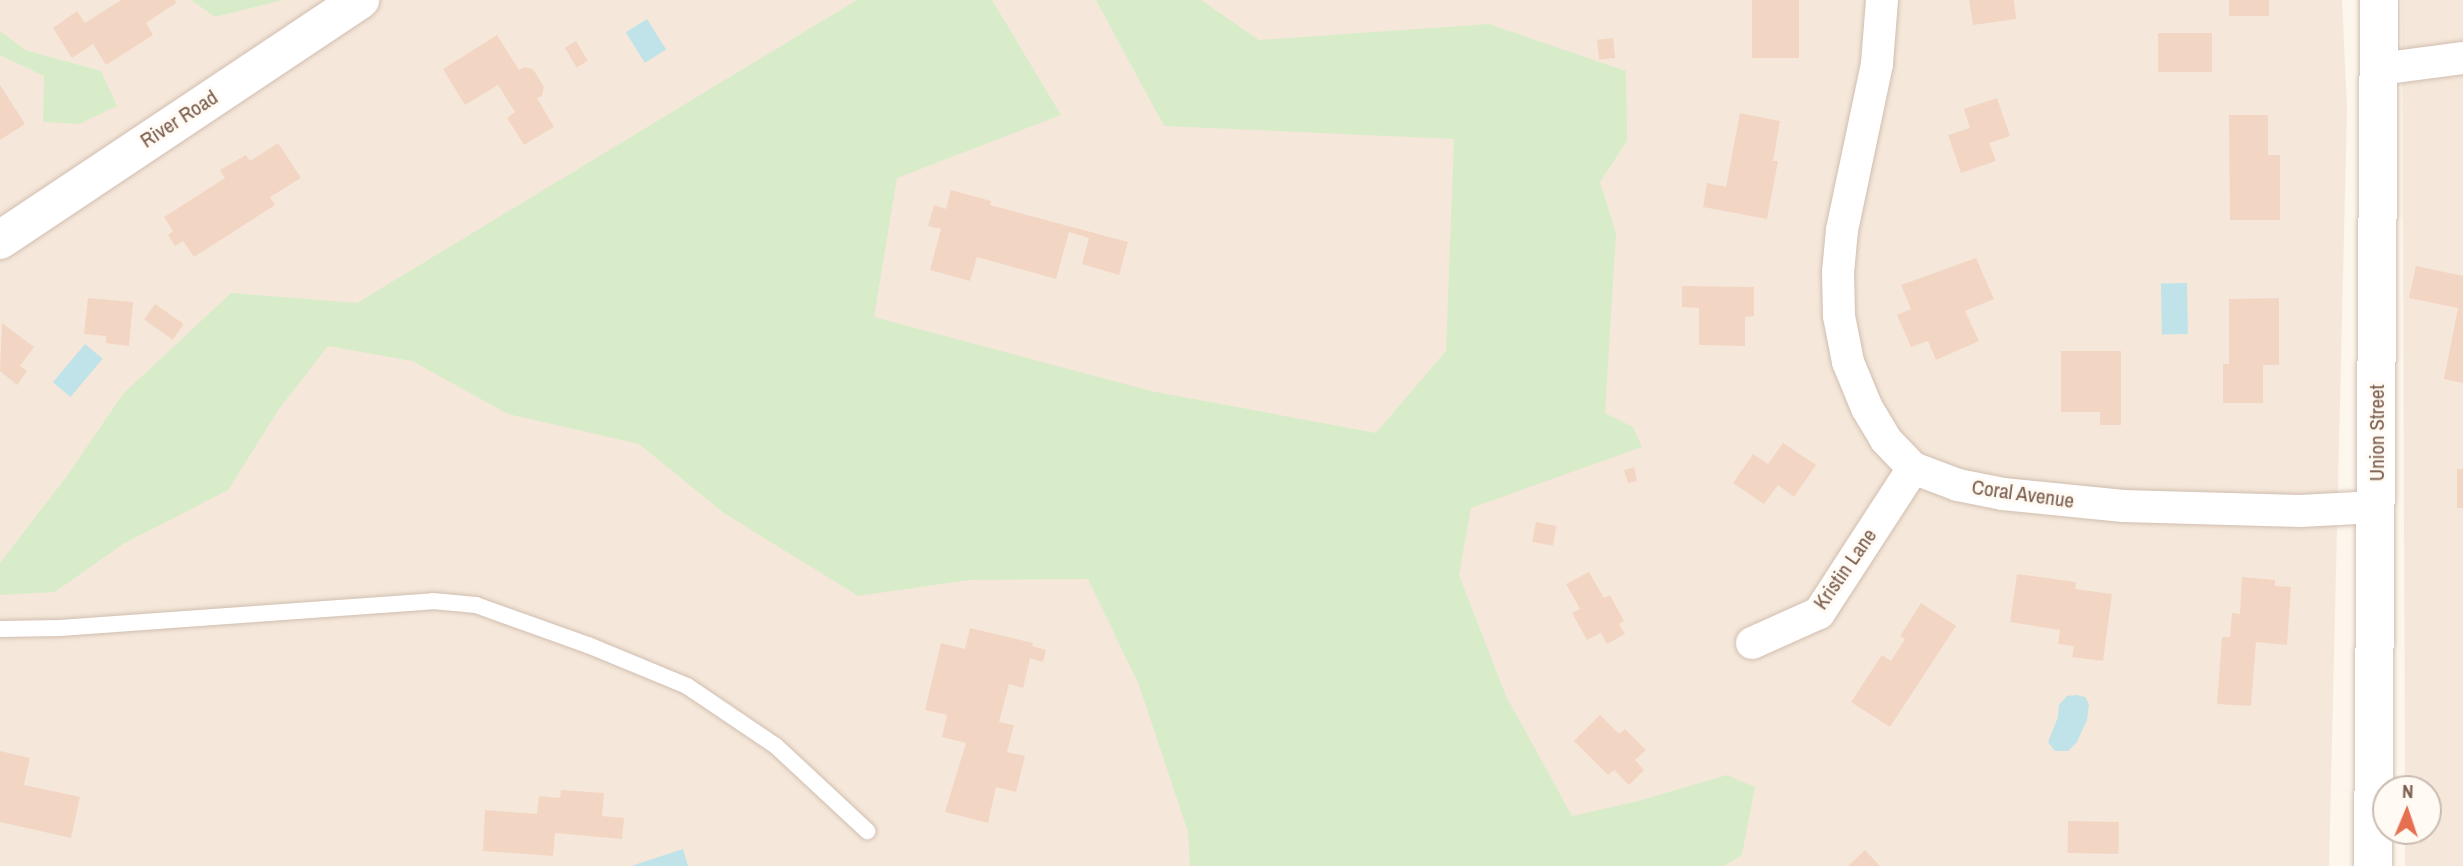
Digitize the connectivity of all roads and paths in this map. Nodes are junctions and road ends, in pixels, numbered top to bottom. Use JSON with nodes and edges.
{"nodes":[{"id":1,"x":360,"y":0,"type":"edge"},
{"id":2,"x":1882,"y":0,"type":"edge"},
{"id":3,"x":2379,"y":0,"type":"edge"},
{"id":4,"x":2463,"y":58,"type":"edge"},
{"id":5,"x":2379,"y":69,"type":"junction"},
{"id":6,"x":0,"y":240,"type":"edge"},
{"id":7,"x":1913,"y":467,"type":"junction"},
{"id":8,"x":2376,"y":507,"type":"junction"},
{"id":9,"x":0,"y":629,"type":"edge"},
{"id":10,"x":1752,"y":643,"type":"dead end"},
{"id":11,"x":867,"y":831,"type":"dead end"},
{"id":12,"x":2373,"y":866,"type":"edge"}],
"edges":[{"from":1,"to":6,"type":"street","name":"River Road"},
{"from":2,"to":7,"type":"street","name":"Coral Avenue"},
{"from":3,"to":5,"type":"street","name":"Union Street"},
{"from":4,"to":5,"type":"street"},
{"from":5,"to":8,"type":"street","name":"Union Street"},
{"from":7,"to":8,"type":"street","name":"Coral Avenue"},
{"from":7,"to":10,"type":"street","name":"Kristin Lane"},
{"from":8,"to":12,"type":"street","name":"Union Street"},
{"from":9,"to":11,"type":"lane"}]}
